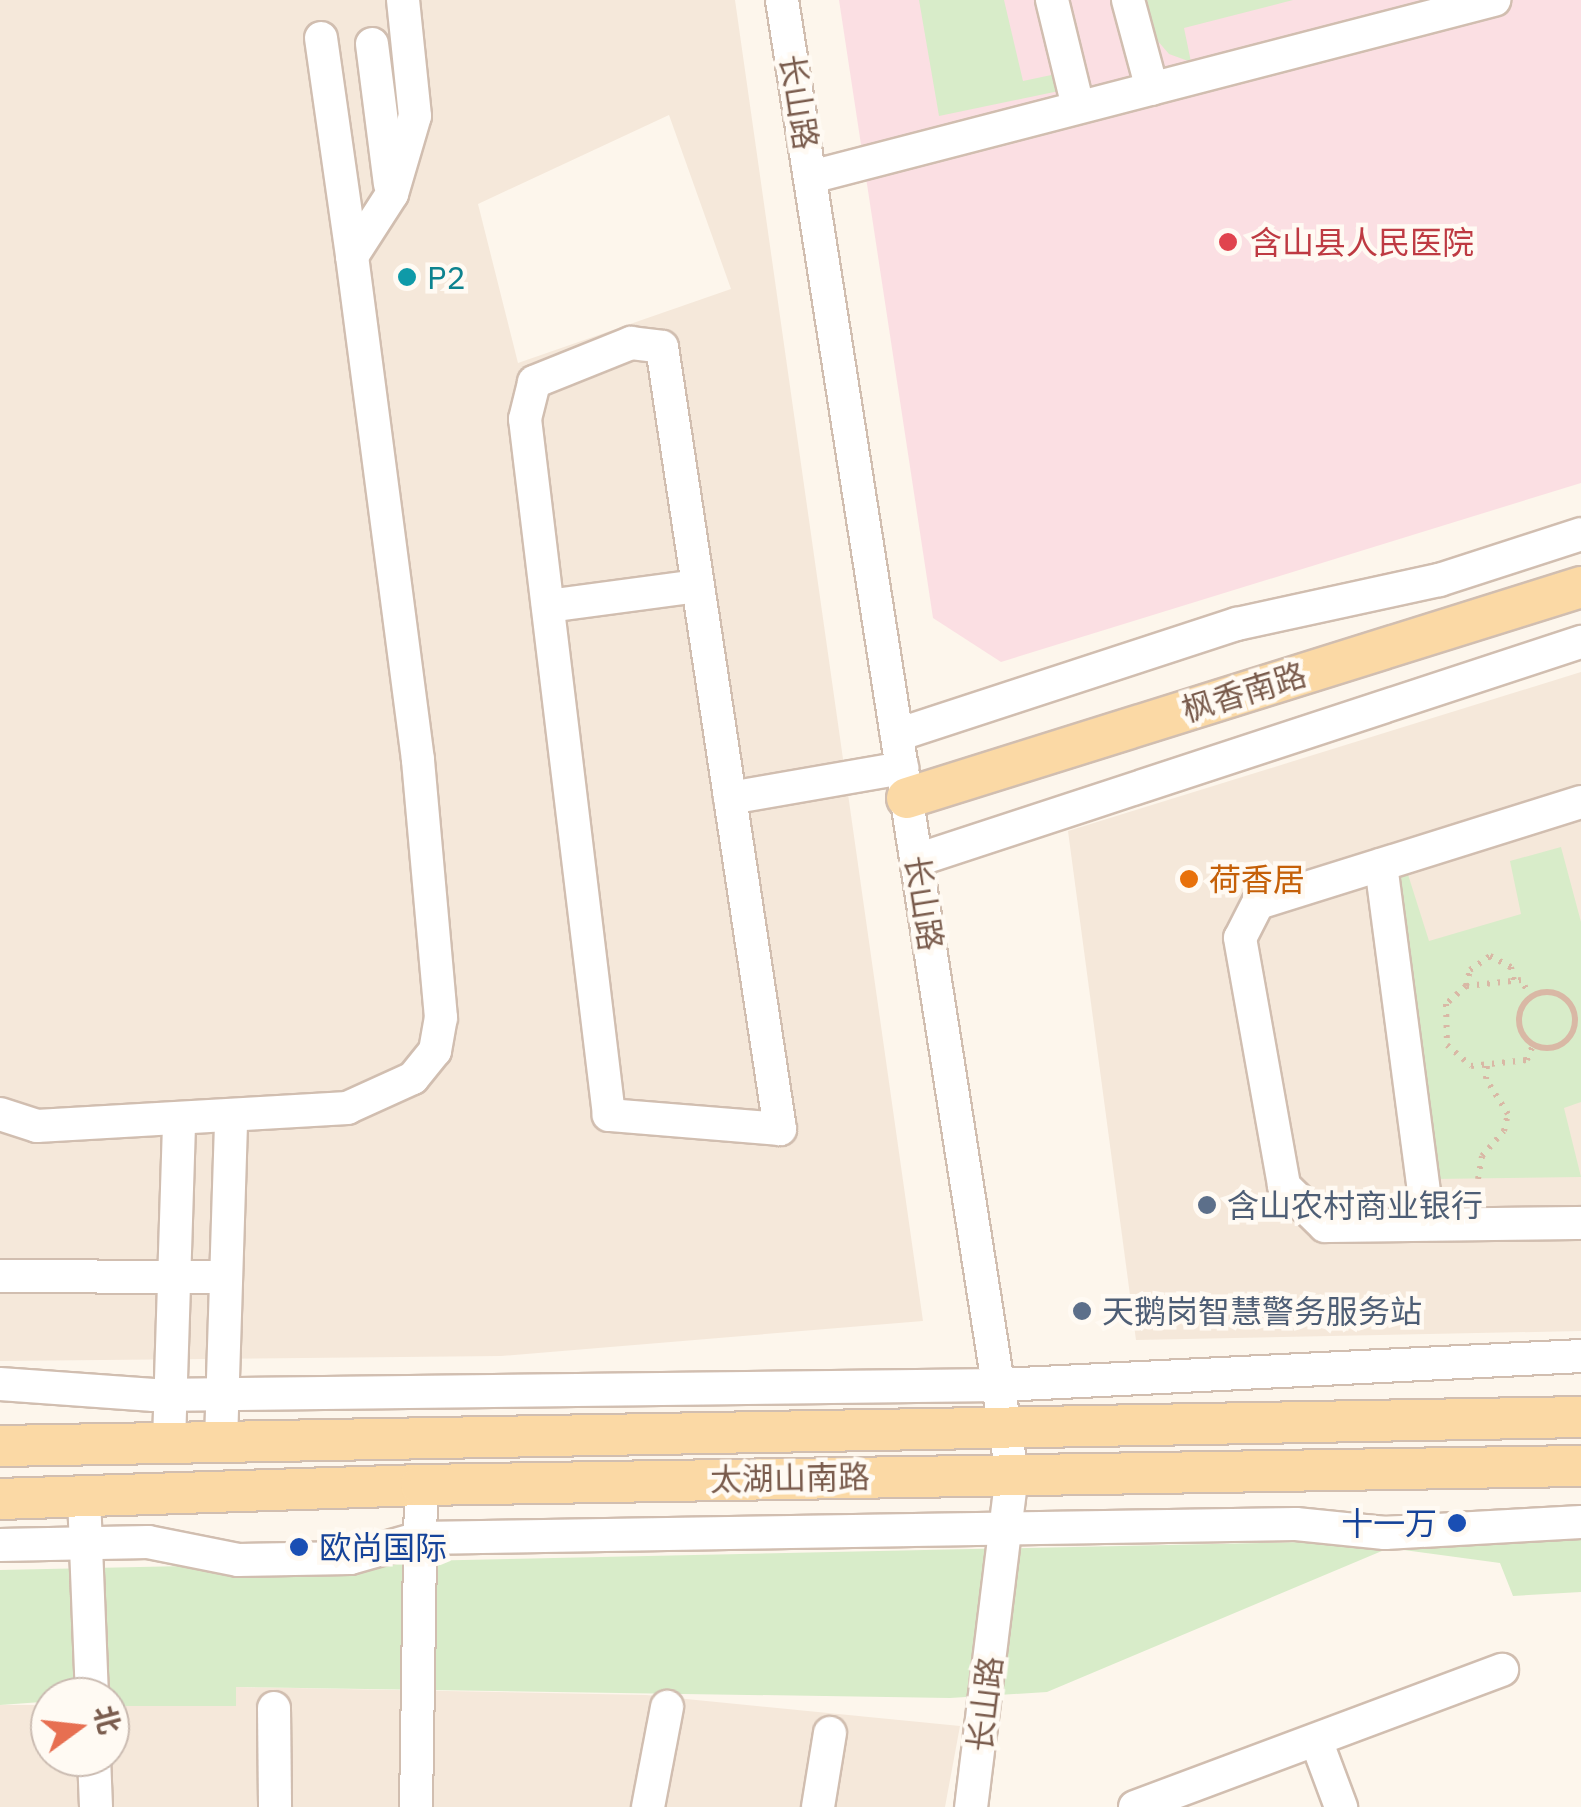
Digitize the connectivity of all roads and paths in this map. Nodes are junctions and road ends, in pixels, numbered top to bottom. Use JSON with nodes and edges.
{"nodes":[{"id":1,"x":404,"y":0,"type":"edge"},
{"id":2,"x":782,"y":0,"type":"edge"},
{"id":3,"x":1052,"y":0,"type":"edge"},
{"id":4,"x":1128,"y":0,"type":"edge"},
{"id":5,"x":1494,"y":0,"type":"edge"},
{"id":6,"x":322,"y":38,"type":"dead end"},
{"id":7,"x":372,"y":44,"type":"dead end"},
{"id":8,"x":1152,"y":89,"type":"junction"},
{"id":9,"x":1078,"y":108,"type":"junction"},
{"id":10,"x":811,"y":177,"type":"junction"},
{"id":11,"x":392,"y":194,"type":"junction"},
{"id":12,"x":352,"y":256,"type":"junction"},
{"id":13,"x":1581,"y":534,"type":"edge"},
{"id":14,"x":698,"y":586,"type":"junction"},
{"id":15,"x":1581,"y":587,"type":"edge"},
{"id":16,"x":548,"y":606,"type":"junction"},
{"id":17,"x":1581,"y":642,"type":"edge"},
{"id":18,"x":897,"y":734,"type":"junction"},
{"id":19,"x":904,"y":783,"type":"junction"},
{"id":20,"x":730,"y":798,"type":"junction"},
{"id":21,"x":1581,"y":802,"type":"edge"},
{"id":22,"x":917,"y":860,"type":"junction"},
{"id":23,"x":1381,"y":865,"type":"junction"},
{"id":24,"x":1514,"y":981,"type":"junction"},
{"id":25,"x":1466,"y":986,"type":"junction"},
{"id":26,"x":1530,"y":997,"type":"junction"},
{"id":27,"x":1533,"y":1045,"type":"junction"},
{"id":28,"x":1487,"y":1064,"type":"junction"},
{"id":29,"x":0,"y":1114,"type":"edge"},
{"id":30,"x":230,"y":1114,"type":"junction"},
{"id":31,"x":178,"y":1118,"type":"junction"},
{"id":32,"x":1478,"y":1178,"type":"dead end"},
{"id":33,"x":1581,"y":1223,"type":"edge"},
{"id":34,"x":1428,"y":1224,"type":"junction"},
{"id":35,"x":0,"y":1276,"type":"edge"},
{"id":36,"x":174,"y":1276,"type":"junction"},
{"id":37,"x":224,"y":1277,"type":"junction"},
{"id":38,"x":1581,"y":1356,"type":"edge"},
{"id":39,"x":0,"y":1384,"type":"edge"},
{"id":40,"x":1001,"y":1385,"type":"junction"},
{"id":41,"x":170,"y":1395,"type":"junction"},
{"id":42,"x":222,"y":1395,"type":"junction"},
{"id":43,"x":1581,"y":1417,"type":"edge"},
{"id":44,"x":1006,"y":1427,"type":"junction"},
{"id":45,"x":221,"y":1442,"type":"junction"},
{"id":46,"x":169,"y":1443,"type":"junction"},
{"id":47,"x":0,"y":1446,"type":"edge"},
{"id":48,"x":1581,"y":1466,"type":"edge"},
{"id":49,"x":1012,"y":1474,"type":"junction"},
{"id":50,"x":421,"y":1485,"type":"junction"},
{"id":51,"x":84,"y":1497,"type":"junction"},
{"id":52,"x":0,"y":1499,"type":"edge"},
{"id":53,"x":1581,"y":1522,"type":"edge"},
{"id":54,"x":1006,"y":1528,"type":"junction"},
{"id":55,"x":420,"y":1538,"type":"junction"},
{"id":56,"x":86,"y":1543,"type":"junction"},
{"id":57,"x":0,"y":1545,"type":"edge"},
{"id":58,"x":1502,"y":1670,"type":"dead end"},
{"id":59,"x":91,"y":1677,"type":"edge"},
{"id":60,"x":667,"y":1707,"type":"dead end"},
{"id":61,"x":274,"y":1708,"type":"dead end"},
{"id":62,"x":830,"y":1733,"type":"dead end"},
{"id":63,"x":1316,"y":1740,"type":"junction"},
{"id":64,"x":95,"y":1777,"type":"edge"},
{"id":65,"x":96,"y":1807,"type":"edge"},
{"id":66,"x":276,"y":1807,"type":"edge"},
{"id":67,"x":416,"y":1807,"type":"edge"},
{"id":68,"x":648,"y":1807,"type":"edge"},
{"id":69,"x":818,"y":1807,"type":"edge"},
{"id":70,"x":971,"y":1807,"type":"edge"},
{"id":71,"x":1136,"y":1807,"type":"edge"},
{"id":72,"x":1341,"y":1807,"type":"edge"}],
"edges":[{"from":1,"to":11,"type":"street"},
{"from":2,"to":10,"type":"street","name":"长山路"},
{"from":3,"to":9,"type":"street"},
{"from":4,"to":8,"type":"street"},
{"from":5,"to":8,"type":"street"},
{"from":6,"to":12,"type":"street"},
{"from":7,"to":11,"type":"street"},
{"from":8,"to":9,"type":"street"},
{"from":9,"to":10,"type":"street"},
{"from":10,"to":18,"type":"street","name":"长山路"},
{"from":11,"to":12,"type":"street"},
{"from":12,"to":30,"type":"street"},
{"from":13,"to":18,"type":"street"},
{"from":14,"to":16,"type":"street"},
{"from":14,"to":16,"type":"street"},
{"from":14,"to":20,"type":"street"},
{"from":15,"to":19,"type":"main road","name":"枫香南路"},
{"from":16,"to":20,"type":"street"},
{"from":17,"to":22,"type":"street"},
{"from":18,"to":19,"type":"street","name":"长山路"},
{"from":19,"to":20,"type":"street"},
{"from":19,"to":22,"type":"street","name":"长山路"},
{"from":21,"to":23,"type":"street"},
{"from":22,"to":40,"type":"street","name":"长山路"},
{"from":23,"to":34,"type":"street"},
{"from":23,"to":34,"type":"street"},
{"from":24,"to":25,"type":"path"},
{"from":24,"to":25,"type":"path"},
{"from":24,"to":26,"type":"path"},
{"from":25,"to":28,"type":"path"},
{"from":26,"to":27,"type":"path"},
{"from":26,"to":27,"type":"path"},
{"from":27,"to":28,"type":"path"},
{"from":28,"to":32,"type":"path"},
{"from":29,"to":31,"type":"street"},
{"from":30,"to":31,"type":"street"},
{"from":30,"to":37,"type":"street"},
{"from":31,"to":36,"type":"street"},
{"from":33,"to":34,"type":"street"},
{"from":35,"to":36,"type":"street"},
{"from":36,"to":37,"type":"street"},
{"from":36,"to":41,"type":"street"},
{"from":37,"to":42,"type":"street"},
{"from":38,"to":40,"type":"street"},
{"from":39,"to":41,"type":"street"},
{"from":40,"to":42,"type":"street"},
{"from":40,"to":44,"type":"street","name":"长山路"},
{"from":41,"to":42,"type":"street"},
{"from":41,"to":46,"type":"street"},
{"from":42,"to":45,"type":"street"},
{"from":43,"to":44,"type":"main road","name":"太湖山南路"},
{"from":44,"to":45,"type":"main road","name":"太湖山南路"},
{"from":44,"to":49,"type":"street","name":"长山路"},
{"from":45,"to":46,"type":"main road","name":"太湖山南路"},
{"from":46,"to":47,"type":"main road","name":"太湖山南路"},
{"from":48,"to":49,"type":"main road","name":"太湖山南路"},
{"from":49,"to":50,"type":"main road","name":"太湖山南路"},
{"from":49,"to":54,"type":"street","name":"长山路"},
{"from":50,"to":51,"type":"main road","name":"太湖山南路"},
{"from":50,"to":55,"type":"street"},
{"from":51,"to":52,"type":"main road","name":"太湖山南路"},
{"from":51,"to":56,"type":"street"},
{"from":53,"to":54,"type":"street"},
{"from":54,"to":55,"type":"street"},
{"from":54,"to":70,"type":"street","name":"长山路"},
{"from":55,"to":56,"type":"street"},
{"from":55,"to":67,"type":"street"},
{"from":56,"to":57,"type":"street"},
{"from":56,"to":59,"type":"street"},
{"from":58,"to":63,"type":"street"},
{"from":60,"to":68,"type":"street"},
{"from":61,"to":66,"type":"street"},
{"from":62,"to":69,"type":"street"},
{"from":63,"to":71,"type":"street"},
{"from":63,"to":72,"type":"street"},
{"from":64,"to":65,"type":"street"}]}
